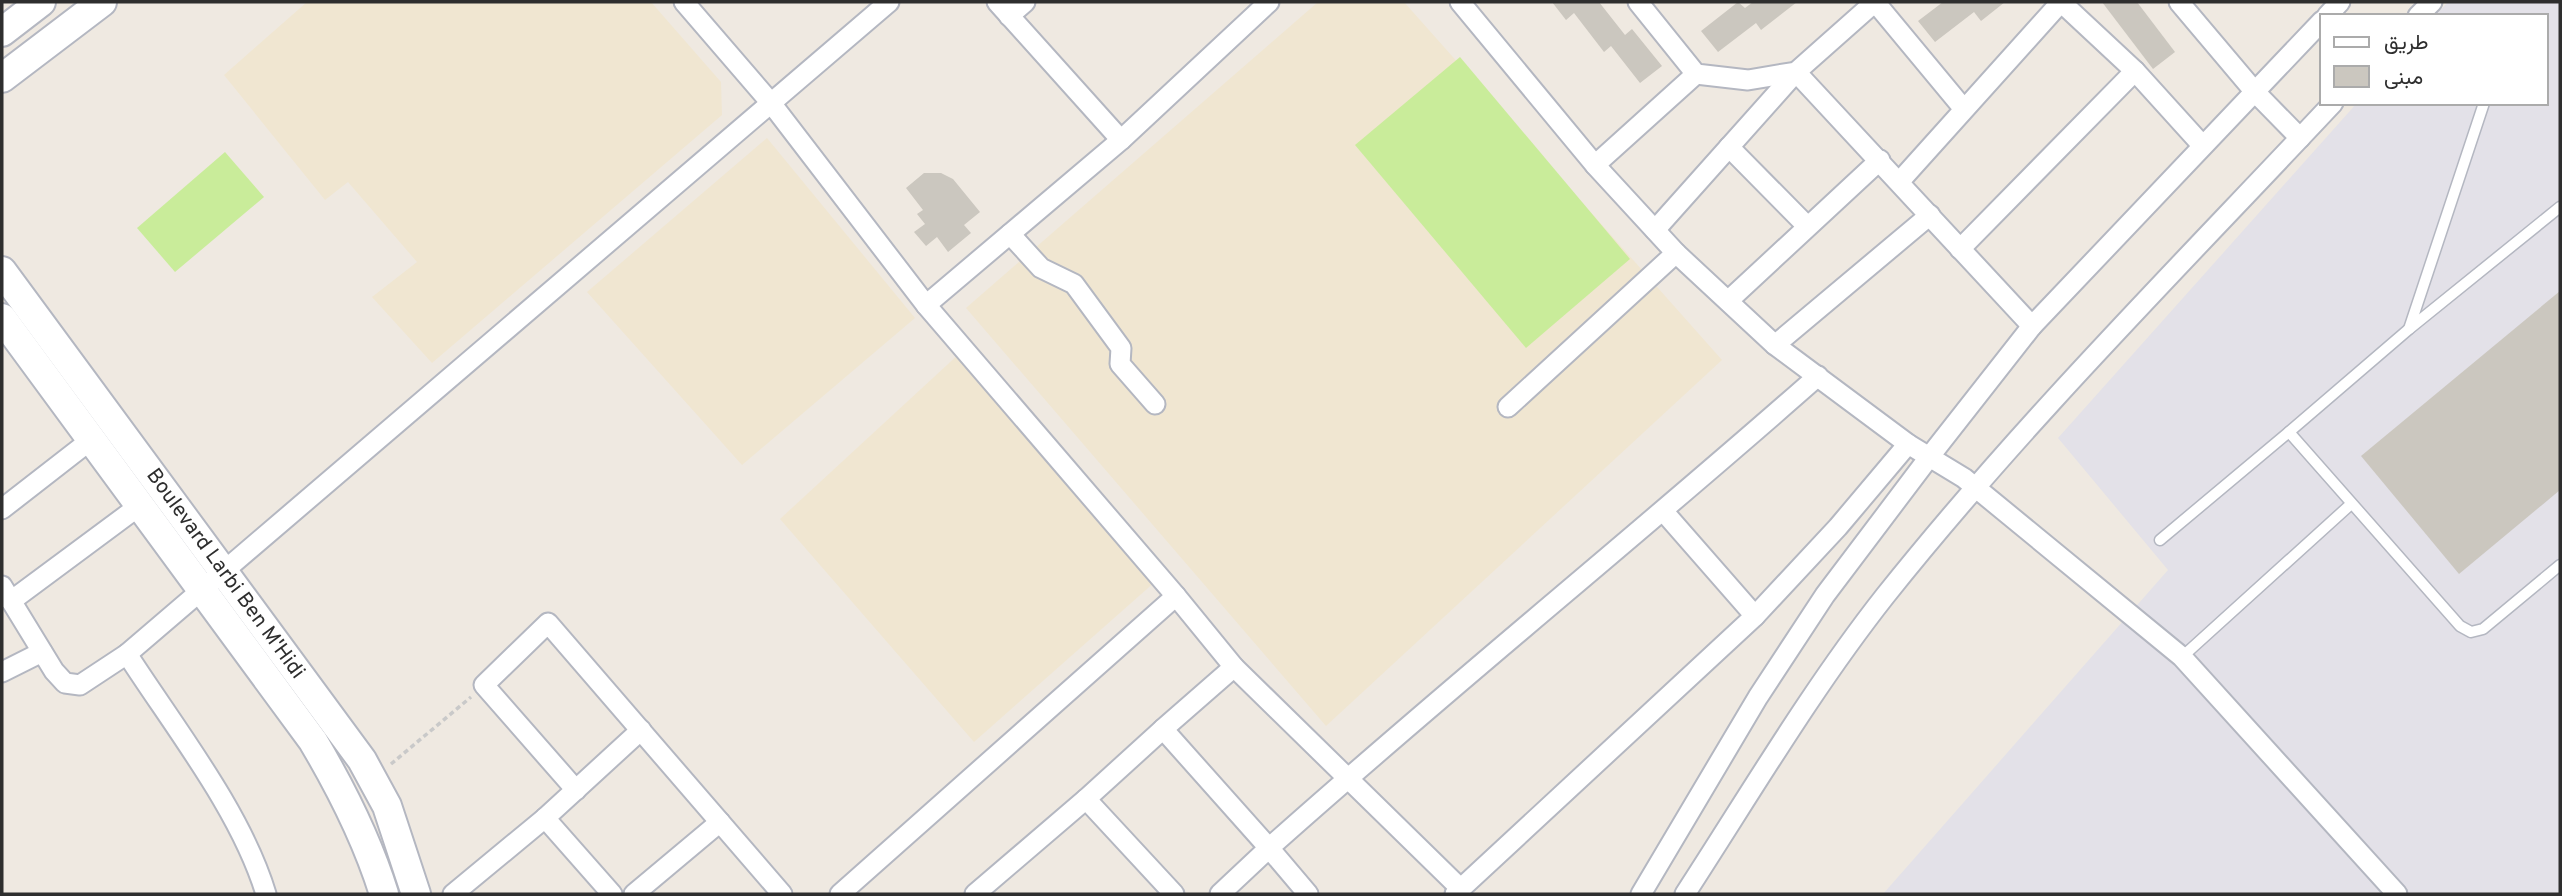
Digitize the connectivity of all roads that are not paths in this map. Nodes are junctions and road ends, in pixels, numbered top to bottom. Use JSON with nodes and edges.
{"nodes":[{"id":1,"x":41,"y":2,"type":"edge"},
{"id":2,"x":102,"y":2,"type":"edge"},
{"id":3,"x":684,"y":2,"type":"edge"},
{"id":4,"x":890,"y":2,"type":"edge"},
{"id":5,"x":1025,"y":2,"type":"edge"},
{"id":6,"x":1269,"y":2,"type":"edge"},
{"id":7,"x":1460,"y":2,"type":"edge"},
{"id":8,"x":1638,"y":2,"type":"edge"},
{"id":9,"x":2061,"y":2,"type":"edge"},
{"id":10,"x":2179,"y":2,"type":"edge"},
{"id":11,"x":1003,"y":9,"type":"edge"},
{"id":12,"x":2320,"y":23,"type":"edge"},
{"id":13,"x":2,"y":32,"type":"edge"},
{"id":14,"x":2135,"y":71,"type":"junction"},
{"id":15,"x":1796,"y":72,"type":"junction"},
{"id":16,"x":1696,"y":74,"type":"junction"},
{"id":17,"x":2,"y":78,"type":"edge"},
{"id":18,"x":2255,"y":92,"type":"junction"},
{"id":19,"x":771,"y":103,"type":"junction"},
{"id":20,"x":2331,"y":105,"type":"edge"},
{"id":21,"x":2483,"y":105,"type":"edge"},
{"id":22,"x":1963,"y":107,"type":"junction"},
{"id":23,"x":2300,"y":138,"type":"junction"},
{"id":24,"x":1121,"y":140,"type":"junction"},
{"id":25,"x":2202,"y":145,"type":"junction"},
{"id":26,"x":1729,"y":146,"type":"junction"},
{"id":27,"x":1880,"y":160,"type":"junction"},
{"id":28,"x":1595,"y":165,"type":"junction"},
{"id":29,"x":1900,"y":181,"type":"junction"},
{"id":30,"x":2560,"y":207,"type":"edge"},
{"id":31,"x":1930,"y":215,"type":"junction"},
{"id":32,"x":1807,"y":226,"type":"junction"},
{"id":33,"x":1655,"y":230,"type":"junction"},
{"id":34,"x":1010,"y":234,"type":"junction"},
{"id":35,"x":1960,"y":249,"type":"junction"},
{"id":36,"x":1676,"y":253,"type":"junction"},
{"id":37,"x":2,"y":271,"type":"edge"},
{"id":38,"x":1728,"y":301,"type":"junction"},
{"id":39,"x":926,"y":305,"type":"junction"},
{"id":40,"x":2,"y":318,"type":"edge"},
{"id":41,"x":2032,"y":326,"type":"junction"},
{"id":42,"x":2409,"y":329,"type":"junction"},
{"id":43,"x":1775,"y":345,"type":"junction"},
{"id":44,"x":1818,"y":376,"type":"junction"},
{"id":45,"x":1155,"y":404,"type":"dead end"},
{"id":46,"x":1508,"y":407,"type":"dead end"},
{"id":47,"x":2289,"y":432,"type":"junction"},
{"id":48,"x":92,"y":439,"type":"junction"},
{"id":49,"x":1908,"y":444,"type":"junction"},
{"id":50,"x":1936,"y":459,"type":"junction"},
{"id":51,"x":1970,"y":483,"type":"junction"},
{"id":52,"x":2350,"y":505,"type":"junction"},
{"id":53,"x":139,"y":506,"type":"junction"},
{"id":54,"x":2,"y":509,"type":"edge"},
{"id":55,"x":1664,"y":512,"type":"junction"},
{"id":56,"x":2160,"y":540,"type":"dead end"},
{"id":57,"x":2560,"y":565,"type":"edge"},
{"id":58,"x":223,"y":569,"type":"junction"},
{"id":59,"x":200,"y":591,"type":"junction"},
{"id":60,"x":6,"y":593,"type":"edge"},
{"id":61,"x":1177,"y":596,"type":"junction"},
{"id":62,"x":1755,"y":616,"type":"junction"},
{"id":63,"x":42,"y":652,"type":"junction"},
{"id":64,"x":127,"y":654,"type":"junction"},
{"id":65,"x":2182,"y":657,"type":"junction"},
{"id":66,"x":1234,"y":667,"type":"junction"},
{"id":67,"x":2,"y":673,"type":"edge"},
{"id":68,"x":1163,"y":729,"type":"junction"},
{"id":69,"x":641,"y":730,"type":"junction"},
{"id":70,"x":1346,"y":779,"type":"junction"},
{"id":71,"x":576,"y":790,"type":"junction"},
{"id":72,"x":1086,"y":799,"type":"junction"},
{"id":73,"x":545,"y":818,"type":"junction"},
{"id":74,"x":720,"y":822,"type":"junction"},
{"id":75,"x":1269,"y":848,"type":"junction"},
{"id":76,"x":1458,"y":892,"type":"edge"},
{"id":77,"x":266,"y":894,"type":"edge"},
{"id":78,"x":384,"y":894,"type":"edge"},
{"id":79,"x":416,"y":894,"type":"edge"},
{"id":80,"x":453,"y":894,"type":"edge"},
{"id":81,"x":612,"y":894,"type":"edge"},
{"id":82,"x":634,"y":894,"type":"edge"},
{"id":83,"x":782,"y":894,"type":"edge"},
{"id":84,"x":840,"y":894,"type":"edge"},
{"id":85,"x":975,"y":894,"type":"edge"},
{"id":86,"x":1174,"y":894,"type":"edge"},
{"id":87,"x":1220,"y":894,"type":"edge"},
{"id":88,"x":1308,"y":894,"type":"edge"},
{"id":89,"x":1641,"y":894,"type":"edge"},
{"id":90,"x":1685,"y":894,"type":"edge"},
{"id":91,"x":2397,"y":894,"type":"edge"}],
"edges":[{"from":1,"to":13,"type":"main road"},
{"from":2,"to":17,"type":"main road"},
{"from":3,"to":19,"type":"street"},
{"from":4,"to":19,"type":"street"},
{"from":5,"to":11,"type":"street"},
{"from":6,"to":24,"type":"street"},
{"from":7,"to":28,"type":"street"},
{"from":8,"to":16,"type":"street"},
{"from":9,"to":14,"type":"street"},
{"from":9,"to":22,"type":"street"},
{"from":10,"to":18,"type":"street"},
{"from":11,"to":24,"type":"street"},
{"from":12,"to":18,"type":"street"},
{"from":14,"to":25,"type":"street"},
{"from":14,"to":35,"type":"street"},
{"from":15,"to":16,"type":"street"},
{"from":15,"to":22,"type":"street"},
{"from":15,"to":26,"type":"street"},
{"from":15,"to":27,"type":"street"},
{"from":16,"to":28,"type":"street"},
{"from":18,"to":23,"type":"street"},
{"from":18,"to":25,"type":"street"},
{"from":19,"to":39,"type":"street"},
{"from":19,"to":58,"type":"street"},
{"from":20,"to":23,"type":"street"},
{"from":21,"to":42,"type":"lane"},
{"from":22,"to":29,"type":"street"},
{"from":23,"to":51,"type":"street"},
{"from":24,"to":34,"type":"street"},
{"from":25,"to":41,"type":"street"},
{"from":26,"to":32,"type":"street"},
{"from":26,"to":33,"type":"street"},
{"from":27,"to":29,"type":"street"},
{"from":27,"to":32,"type":"street"},
{"from":28,"to":33,"type":"street"},
{"from":29,"to":31,"type":"street"},
{"from":30,"to":42,"type":"lane"},
{"from":31,"to":35,"type":"street"},
{"from":31,"to":43,"type":"street"},
{"from":32,"to":38,"type":"street"},
{"from":33,"to":36,"type":"street"},
{"from":34,"to":39,"type":"street"},
{"from":34,"to":45,"type":"street"},
{"from":35,"to":41,"type":"street"},
{"from":36,"to":38,"type":"street"},
{"from":36,"to":46,"type":"street"},
{"from":37,"to":58,"type":"main road","name":"Boulevard Larbi Ben M'Hidi"},
{"from":38,"to":43,"type":"street"},
{"from":39,"to":61,"type":"street"},
{"from":40,"to":48,"type":"main road"},
{"from":41,"to":50,"type":"street"},
{"from":42,"to":47,"type":"lane"},
{"from":43,"to":44,"type":"street"},
{"from":44,"to":49,"type":"street"},
{"from":44,"to":55,"type":"street"},
{"from":47,"to":52,"type":"lane"},
{"from":47,"to":56,"type":"lane"},
{"from":48,"to":53,"type":"main road"},
{"from":48,"to":54,"type":"street"},
{"from":49,"to":50,"type":"street"},
{"from":49,"to":62,"type":"street"},
{"from":50,"to":51,"type":"street"},
{"from":50,"to":89,"type":"street"},
{"from":51,"to":65,"type":"street"},
{"from":51,"to":90,"type":"street"},
{"from":52,"to":57,"type":"lane"},
{"from":52,"to":65,"type":"lane"},
{"from":53,"to":59,"type":"main road"},
{"from":53,"to":60,"type":"street"},
{"from":55,"to":62,"type":"street"},
{"from":55,"to":70,"type":"street"},
{"from":58,"to":59,"type":"street"},
{"from":58,"to":79,"type":"main road","name":"Boulevard Larbi Ben M'Hidi"},
{"from":59,"to":64,"type":"street"},
{"from":59,"to":78,"type":"main road"},
{"from":60,"to":63,"type":"street"},
{"from":61,"to":66,"type":"street"},
{"from":61,"to":84,"type":"street"},
{"from":62,"to":76,"type":"street"},
{"from":63,"to":64,"type":"street"},
{"from":63,"to":67,"type":"street"},
{"from":64,"to":77,"type":"street"},
{"from":65,"to":91,"type":"street"},
{"from":66,"to":68,"type":"street"},
{"from":66,"to":70,"type":"street"},
{"from":68,"to":72,"type":"street"},
{"from":68,"to":75,"type":"street"},
{"from":69,"to":71,"type":"street"},
{"from":69,"to":71,"type":"street"},
{"from":69,"to":74,"type":"street"},
{"from":70,"to":75,"type":"street"},
{"from":70,"to":76,"type":"street"},
{"from":71,"to":73,"type":"street"},
{"from":72,"to":85,"type":"street"},
{"from":72,"to":86,"type":"street"},
{"from":73,"to":80,"type":"street"},
{"from":73,"to":81,"type":"street"},
{"from":74,"to":82,"type":"street"},
{"from":74,"to":83,"type":"street"},
{"from":75,"to":87,"type":"street"},
{"from":75,"to":88,"type":"street"}]}
